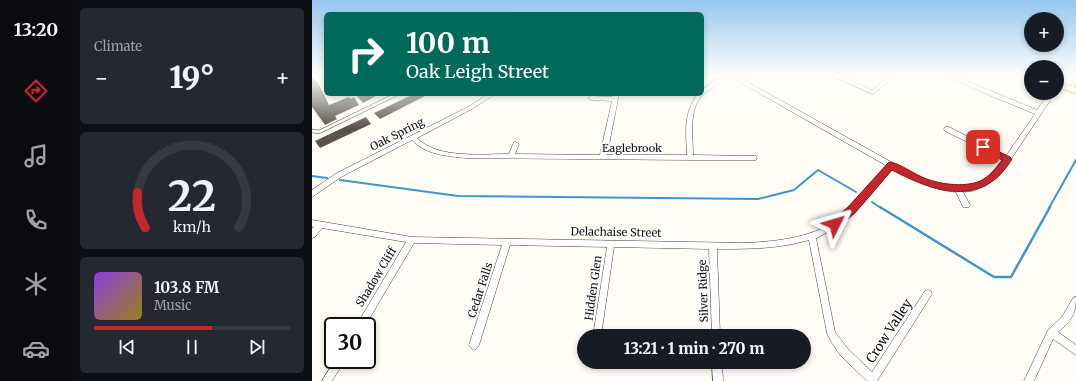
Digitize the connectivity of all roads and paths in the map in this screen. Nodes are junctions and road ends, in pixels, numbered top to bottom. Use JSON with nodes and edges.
{"nodes":[{"id":1,"x":763,"y":93,"type":"edge"},
{"id":2,"x":988,"y":93,"type":"edge"},
{"id":3,"x":393,"y":96,"type":"edge"},
{"id":4,"x":489,"y":96,"type":"edge"},
{"id":5,"x":616,"y":96,"type":"edge"},
{"id":6,"x":699,"y":96,"type":"edge"},
{"id":7,"x":591,"y":98,"type":"dead end"},
{"id":8,"x":1047,"y":100,"type":"edge"},
{"id":9,"x":1039,"y":113,"type":"junction"},
{"id":10,"x":947,"y":129,"type":"dead end"},
{"id":11,"x":312,"y":131,"type":"edge"},
{"id":12,"x":413,"y":137,"type":"junction"},
{"id":13,"x":516,"y":144,"type":"dead end"},
{"id":14,"x":511,"y":156,"type":"junction"},
{"id":15,"x":604,"y":158,"type":"junction"},
{"id":16,"x":690,"y":158,"type":"junction"},
{"id":17,"x":754,"y":158,"type":"dead end"},
{"id":18,"x":1007,"y":159,"type":"junction"},
{"id":19,"x":891,"y":165,"type":"junction"},
{"id":20,"x":958,"y":188,"type":"junction"},
{"id":21,"x":312,"y":194,"type":"edge"},
{"id":22,"x":966,"y":205,"type":"dead end"},
{"id":23,"x":312,"y":223,"type":"edge"},
{"id":24,"x":320,"y":224,"type":"junction"},
{"id":25,"x":312,"y":235,"type":"edge"},
{"id":26,"x":812,"y":236,"type":"junction"},
{"id":27,"x":412,"y":240,"type":"junction"},
{"id":28,"x":507,"y":242,"type":"junction"},
{"id":29,"x":611,"y":243,"type":"junction"},
{"id":30,"x":713,"y":245,"type":"junction"},
{"id":31,"x":928,"y":294,"type":"dead end"},
{"id":32,"x":1076,"y":300,"type":"edge"},
{"id":33,"x":365,"y":317,"type":"edge"},
{"id":34,"x":598,"y":329,"type":"edge"},
{"id":35,"x":716,"y":329,"type":"edge"},
{"id":36,"x":1051,"y":333,"type":"junction"},
{"id":37,"x":474,"y":345,"type":"dead end"},
{"id":38,"x":1076,"y":350,"type":"edge"},
{"id":39,"x":334,"y":369,"type":"edge"},
{"id":40,"x":717,"y":369,"type":"edge"},
{"id":41,"x":872,"y":380,"type":"edge"},
{"id":42,"x":327,"y":381,"type":"edge"},
{"id":43,"x":718,"y":381,"type":"edge"},
{"id":44,"x":1029,"y":381,"type":"edge"}],
"edges":[{"from":1,"to":19,"type":"street"},
{"from":2,"to":9,"type":"street"},
{"from":3,"to":11,"type":"lane"},
{"from":4,"to":12,"type":"street","name":"Oak Spring"},
{"from":5,"to":7,"type":"street"},
{"from":5,"to":15,"type":"street"},
{"from":6,"to":16,"type":"street"},
{"from":8,"to":9,"type":"street"},
{"from":9,"to":18,"type":"street"},
{"from":10,"to":18,"type":"street"},
{"from":12,"to":14,"type":"street","name":"Eaglebrook"},
{"from":12,"to":21,"type":"street","name":"Oak Spring"},
{"from":13,"to":14,"type":"street"},
{"from":14,"to":15,"type":"street","name":"Eaglebrook"},
{"from":15,"to":16,"type":"street","name":"Eaglebrook"},
{"from":16,"to":17,"type":"street","name":"Eaglebrook"},
{"from":18,"to":20,"type":"street"},
{"from":19,"to":20,"type":"street"},
{"from":19,"to":26,"type":"street","name":"Delachaise Street"},
{"from":20,"to":22,"type":"street"},
{"from":23,"to":24,"type":"street","name":"Delachaise Street"},
{"from":24,"to":25,"type":"street"},
{"from":24,"to":27,"type":"street","name":"Delachaise Street"},
{"from":26,"to":30,"type":"street","name":"Delachaise Street"},
{"from":26,"to":41,"type":"street"},
{"from":27,"to":28,"type":"street","name":"Delachaise Street"},
{"from":27,"to":33,"type":"street","name":"Shadow Cliff"},
{"from":28,"to":29,"type":"street","name":"Delachaise Street"},
{"from":28,"to":37,"type":"street","name":"Cedar Falls"},
{"from":29,"to":30,"type":"street","name":"Delachaise Street"},
{"from":29,"to":34,"type":"street","name":"Hidden Glen"},
{"from":30,"to":35,"type":"street","name":"Silver Ridge"},
{"from":31,"to":41,"type":"street","name":"Crow Valley"},
{"from":32,"to":36,"type":"street"},
{"from":36,"to":38,"type":"street"},
{"from":36,"to":44,"type":"street"},
{"from":39,"to":42,"type":"street"},
{"from":40,"to":43,"type":"street"}]}
